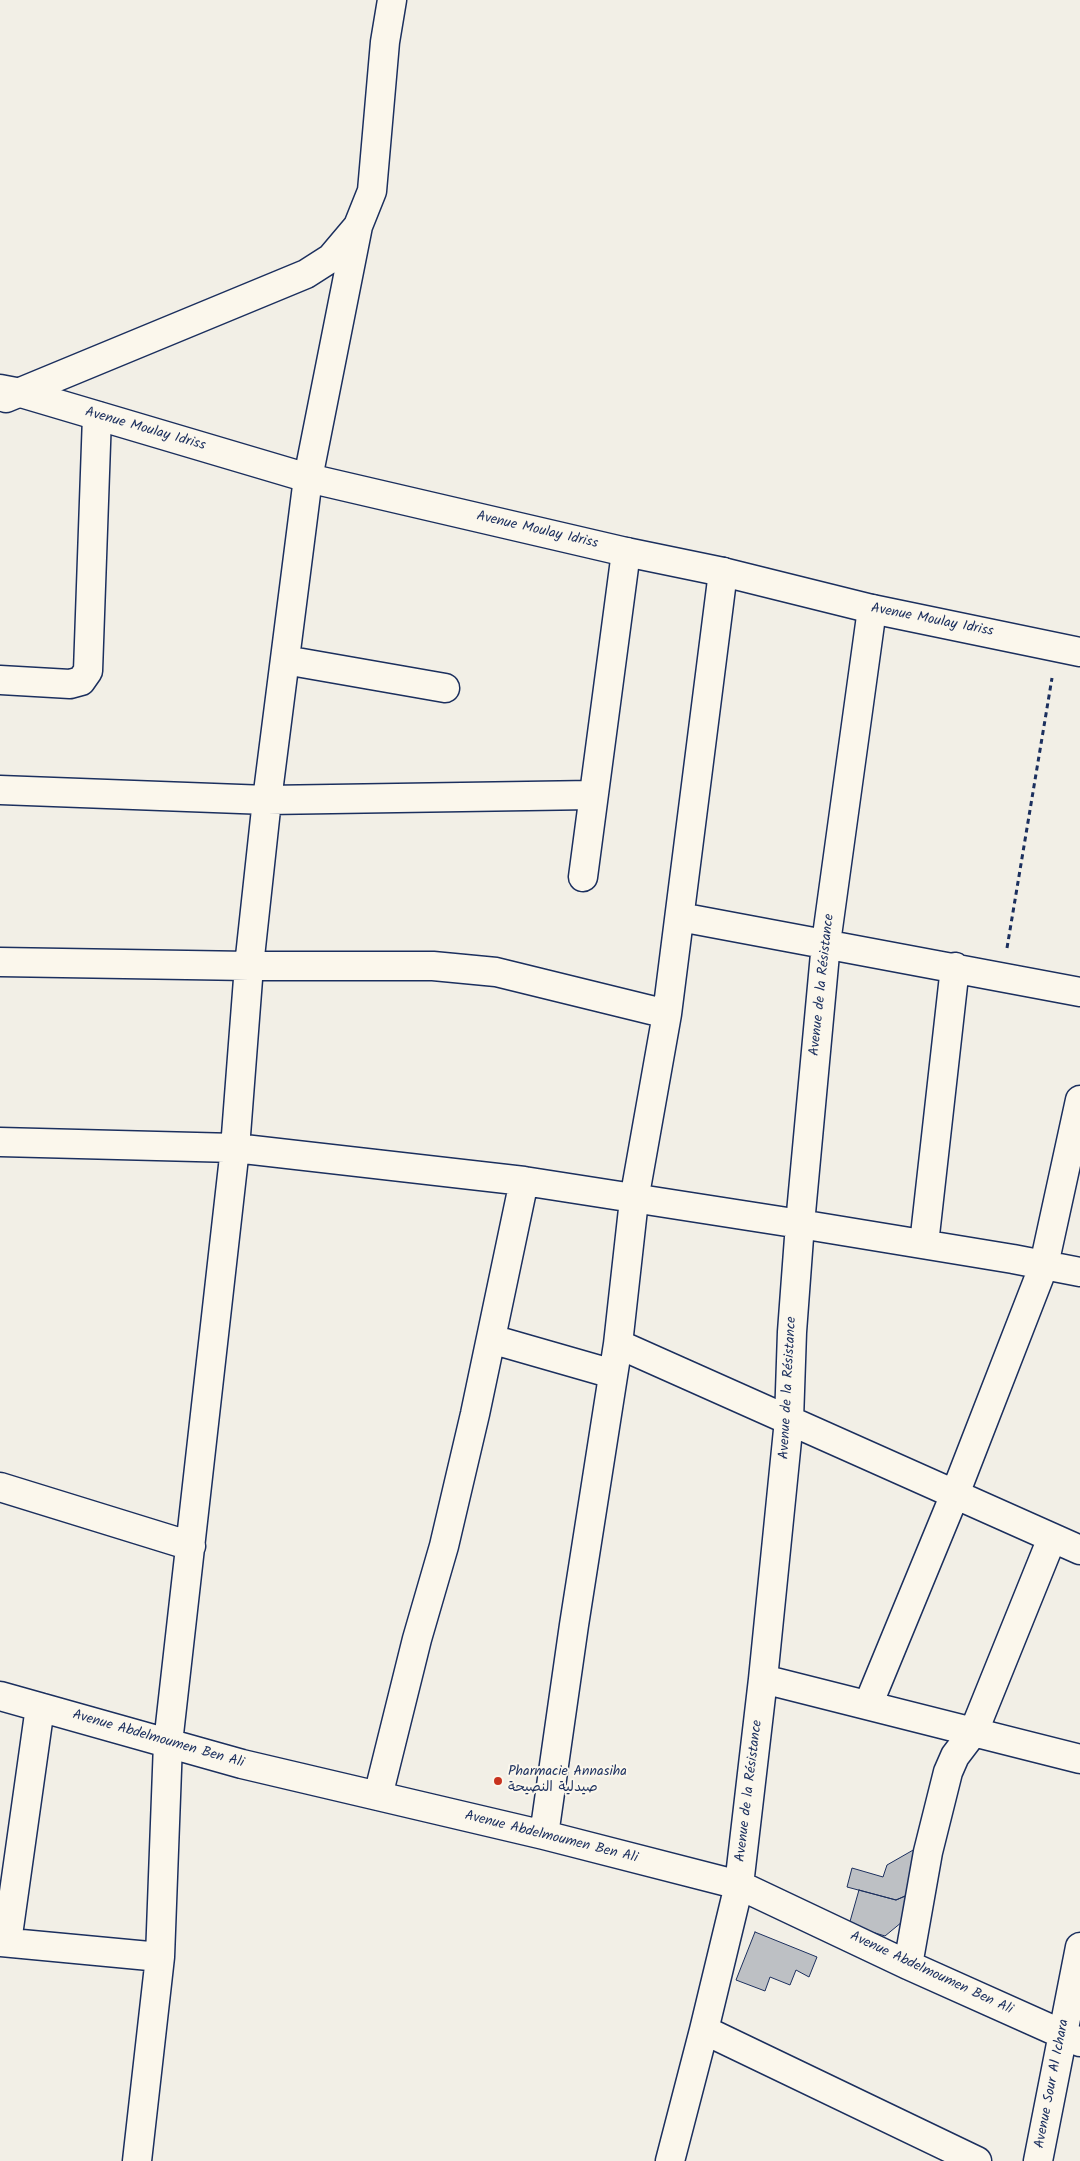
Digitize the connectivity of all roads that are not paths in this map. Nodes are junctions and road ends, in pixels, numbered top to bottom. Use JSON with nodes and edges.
{"nodes":[{"id":1,"x":392,"y":0,"type":"edge"},
{"id":2,"x":358,"y":226,"type":"junction"},
{"id":3,"x":7,"y":394,"type":"edge"},
{"id":4,"x":97,"y":416,"type":"junction"},
{"id":5,"x":308,"y":478,"type":"junction"},
{"id":6,"x":626,"y":552,"type":"junction"},
{"id":7,"x":723,"y":572,"type":"junction"},
{"id":8,"x":872,"y":609,"type":"junction"},
{"id":9,"x":1068,"y":649,"type":"edge"},
{"id":10,"x":285,"y":660,"type":"junction"},
{"id":11,"x":0,"y":680,"type":"edge"},
{"id":12,"x":445,"y":688,"type":"dead end"},
{"id":13,"x":0,"y":790,"type":"edge"},
{"id":14,"x":592,"y":795,"type":"junction"},
{"id":15,"x":266,"y":800,"type":"junction"},
{"id":16,"x":583,"y":877,"type":"dead end"},
{"id":17,"x":680,"y":917,"type":"junction"},
{"id":18,"x":826,"y":944,"type":"junction"},
{"id":19,"x":0,"y":962,"type":"edge"},
{"id":20,"x":249,"y":966,"type":"junction"},
{"id":21,"x":955,"y":967,"type":"junction"},
{"id":22,"x":1080,"y":992,"type":"edge"},
{"id":23,"x":667,"y":1014,"type":"junction"},
{"id":24,"x":1080,"y":1100,"type":"edge"},
{"id":25,"x":0,"y":1142,"type":"edge"},
{"id":26,"x":235,"y":1148,"type":"junction"},
{"id":27,"x":524,"y":1181,"type":"junction"},
{"id":28,"x":634,"y":1200,"type":"junction"},
{"id":29,"x":800,"y":1224,"type":"junction"},
{"id":30,"x":924,"y":1244,"type":"junction"},
{"id":31,"x":1044,"y":1265,"type":"junction"},
{"id":32,"x":1080,"y":1272,"type":"edge"},
{"id":33,"x":491,"y":1339,"type":"junction"},
{"id":34,"x":618,"y":1344,"type":"junction"},
{"id":35,"x":613,"y":1374,"type":"junction"},
{"id":36,"x":789,"y":1420,"type":"junction"},
{"id":37,"x":0,"y":1487,"type":"edge"},
{"id":38,"x":955,"y":1494,"type":"junction"},
{"id":39,"x":1052,"y":1538,"type":"junction"},
{"id":40,"x":191,"y":1546,"type":"junction"},
{"id":41,"x":1080,"y":1550,"type":"edge"},
{"id":42,"x":763,"y":1679,"type":"junction"},
{"id":43,"x":0,"y":1696,"type":"edge"},
{"id":44,"x":868,"y":1705,"type":"junction"},
{"id":45,"x":40,"y":1707,"type":"junction"},
{"id":46,"x":974,"y":1731,"type":"junction"},
{"id":47,"x":168,"y":1743,"type":"junction"},
{"id":48,"x":1080,"y":1759,"type":"edge"},
{"id":49,"x":378,"y":1796,"type":"junction"},
{"id":50,"x":544,"y":1835,"type":"junction"},
{"id":51,"x":739,"y":1885,"type":"junction"},
{"id":52,"x":3,"y":1942,"type":"edge"},
{"id":53,"x":1080,"y":1947,"type":"edge"},
{"id":54,"x":160,"y":1957,"type":"junction"},
{"id":55,"x":908,"y":1965,"type":"junction"},
{"id":56,"x":704,"y":2030,"type":"junction"},
{"id":57,"x":1071,"y":2038,"type":"edge"},
{"id":58,"x":137,"y":2161,"type":"edge"},
{"id":59,"x":670,"y":2161,"type":"edge"},
{"id":60,"x":977,"y":2161,"type":"edge"},
{"id":61,"x":1038,"y":2161,"type":"edge"}],
"edges":[{"from":1,"to":2,"type":"street"},
{"from":2,"to":3,"type":"street"},
{"from":2,"to":5,"type":"street"},
{"from":3,"to":4,"type":"street","name":"Avenue Moulay Idriss"},
{"from":4,"to":5,"type":"street","name":"Avenue Moulay Idriss"},
{"from":4,"to":11,"type":"street"},
{"from":5,"to":6,"type":"street","name":"Avenue Moulay Idriss"},
{"from":5,"to":10,"type":"street"},
{"from":6,"to":7,"type":"street","name":"Avenue Moulay Idriss"},
{"from":6,"to":14,"type":"street"},
{"from":7,"to":8,"type":"street","name":"Avenue Moulay Idriss"},
{"from":7,"to":17,"type":"street"},
{"from":8,"to":9,"type":"street","name":"Avenue Moulay Idriss"},
{"from":8,"to":18,"type":"street","name":"Avenue de la Résistance"},
{"from":10,"to":12,"type":"street"},
{"from":10,"to":15,"type":"street"},
{"from":13,"to":15,"type":"street"},
{"from":14,"to":15,"type":"street"},
{"from":14,"to":16,"type":"street"},
{"from":15,"to":20,"type":"street"},
{"from":17,"to":18,"type":"street"},
{"from":17,"to":23,"type":"street"},
{"from":18,"to":21,"type":"street"},
{"from":18,"to":29,"type":"street","name":"Avenue de la Résistance"},
{"from":19,"to":20,"type":"street"},
{"from":20,"to":23,"type":"street"},
{"from":20,"to":26,"type":"street"},
{"from":21,"to":22,"type":"street"},
{"from":21,"to":30,"type":"street"},
{"from":23,"to":28,"type":"street"},
{"from":24,"to":31,"type":"street"},
{"from":25,"to":26,"type":"street"},
{"from":26,"to":27,"type":"street"},
{"from":26,"to":40,"type":"street"},
{"from":27,"to":28,"type":"street"},
{"from":27,"to":33,"type":"street"},
{"from":28,"to":29,"type":"street"},
{"from":28,"to":34,"type":"street"},
{"from":29,"to":30,"type":"street"},
{"from":29,"to":36,"type":"street","name":"Avenue de la Résistance"},
{"from":30,"to":31,"type":"street"},
{"from":31,"to":32,"type":"street"},
{"from":31,"to":38,"type":"street"},
{"from":33,"to":35,"type":"street"},
{"from":33,"to":49,"type":"street"},
{"from":34,"to":35,"type":"street"},
{"from":34,"to":36,"type":"street"},
{"from":35,"to":50,"type":"street"},
{"from":36,"to":38,"type":"street"},
{"from":36,"to":42,"type":"street","name":"Avenue de la Résistance"},
{"from":37,"to":40,"type":"street"},
{"from":38,"to":39,"type":"street"},
{"from":38,"to":44,"type":"street"},
{"from":39,"to":41,"type":"street"},
{"from":39,"to":46,"type":"street"},
{"from":40,"to":47,"type":"street"},
{"from":42,"to":44,"type":"street"},
{"from":42,"to":51,"type":"street","name":"Avenue de la Résistance"},
{"from":43,"to":45,"type":"street","name":"Avenue Abdelmoumen Ben Ali"},
{"from":44,"to":46,"type":"street"},
{"from":45,"to":47,"type":"street","name":"Avenue Abdelmoumen Ben Ali"},
{"from":45,"to":52,"type":"street"},
{"from":46,"to":48,"type":"street"},
{"from":46,"to":55,"type":"street"},
{"from":47,"to":49,"type":"street","name":"Avenue Abdelmoumen Ben Ali"},
{"from":47,"to":54,"type":"street"},
{"from":49,"to":50,"type":"street","name":"Avenue Abdelmoumen Ben Ali"},
{"from":50,"to":51,"type":"street","name":"Avenue Abdelmoumen Ben Ali"},
{"from":51,"to":55,"type":"street","name":"Avenue Abdelmoumen Ben Ali"},
{"from":51,"to":56,"type":"street","name":"Avenue de la Résistance"},
{"from":52,"to":54,"type":"street"},
{"from":53,"to":57,"type":"street","name":"Avenue Sour Al Ichara"},
{"from":54,"to":58,"type":"street"},
{"from":55,"to":57,"type":"street","name":"Avenue Abdelmoumen Ben Ali"},
{"from":56,"to":59,"type":"street","name":"Avenue de la Résistance"},
{"from":56,"to":60,"type":"street"},
{"from":57,"to":61,"type":"street","name":"Avenue Sour Al Ichara"}]}
